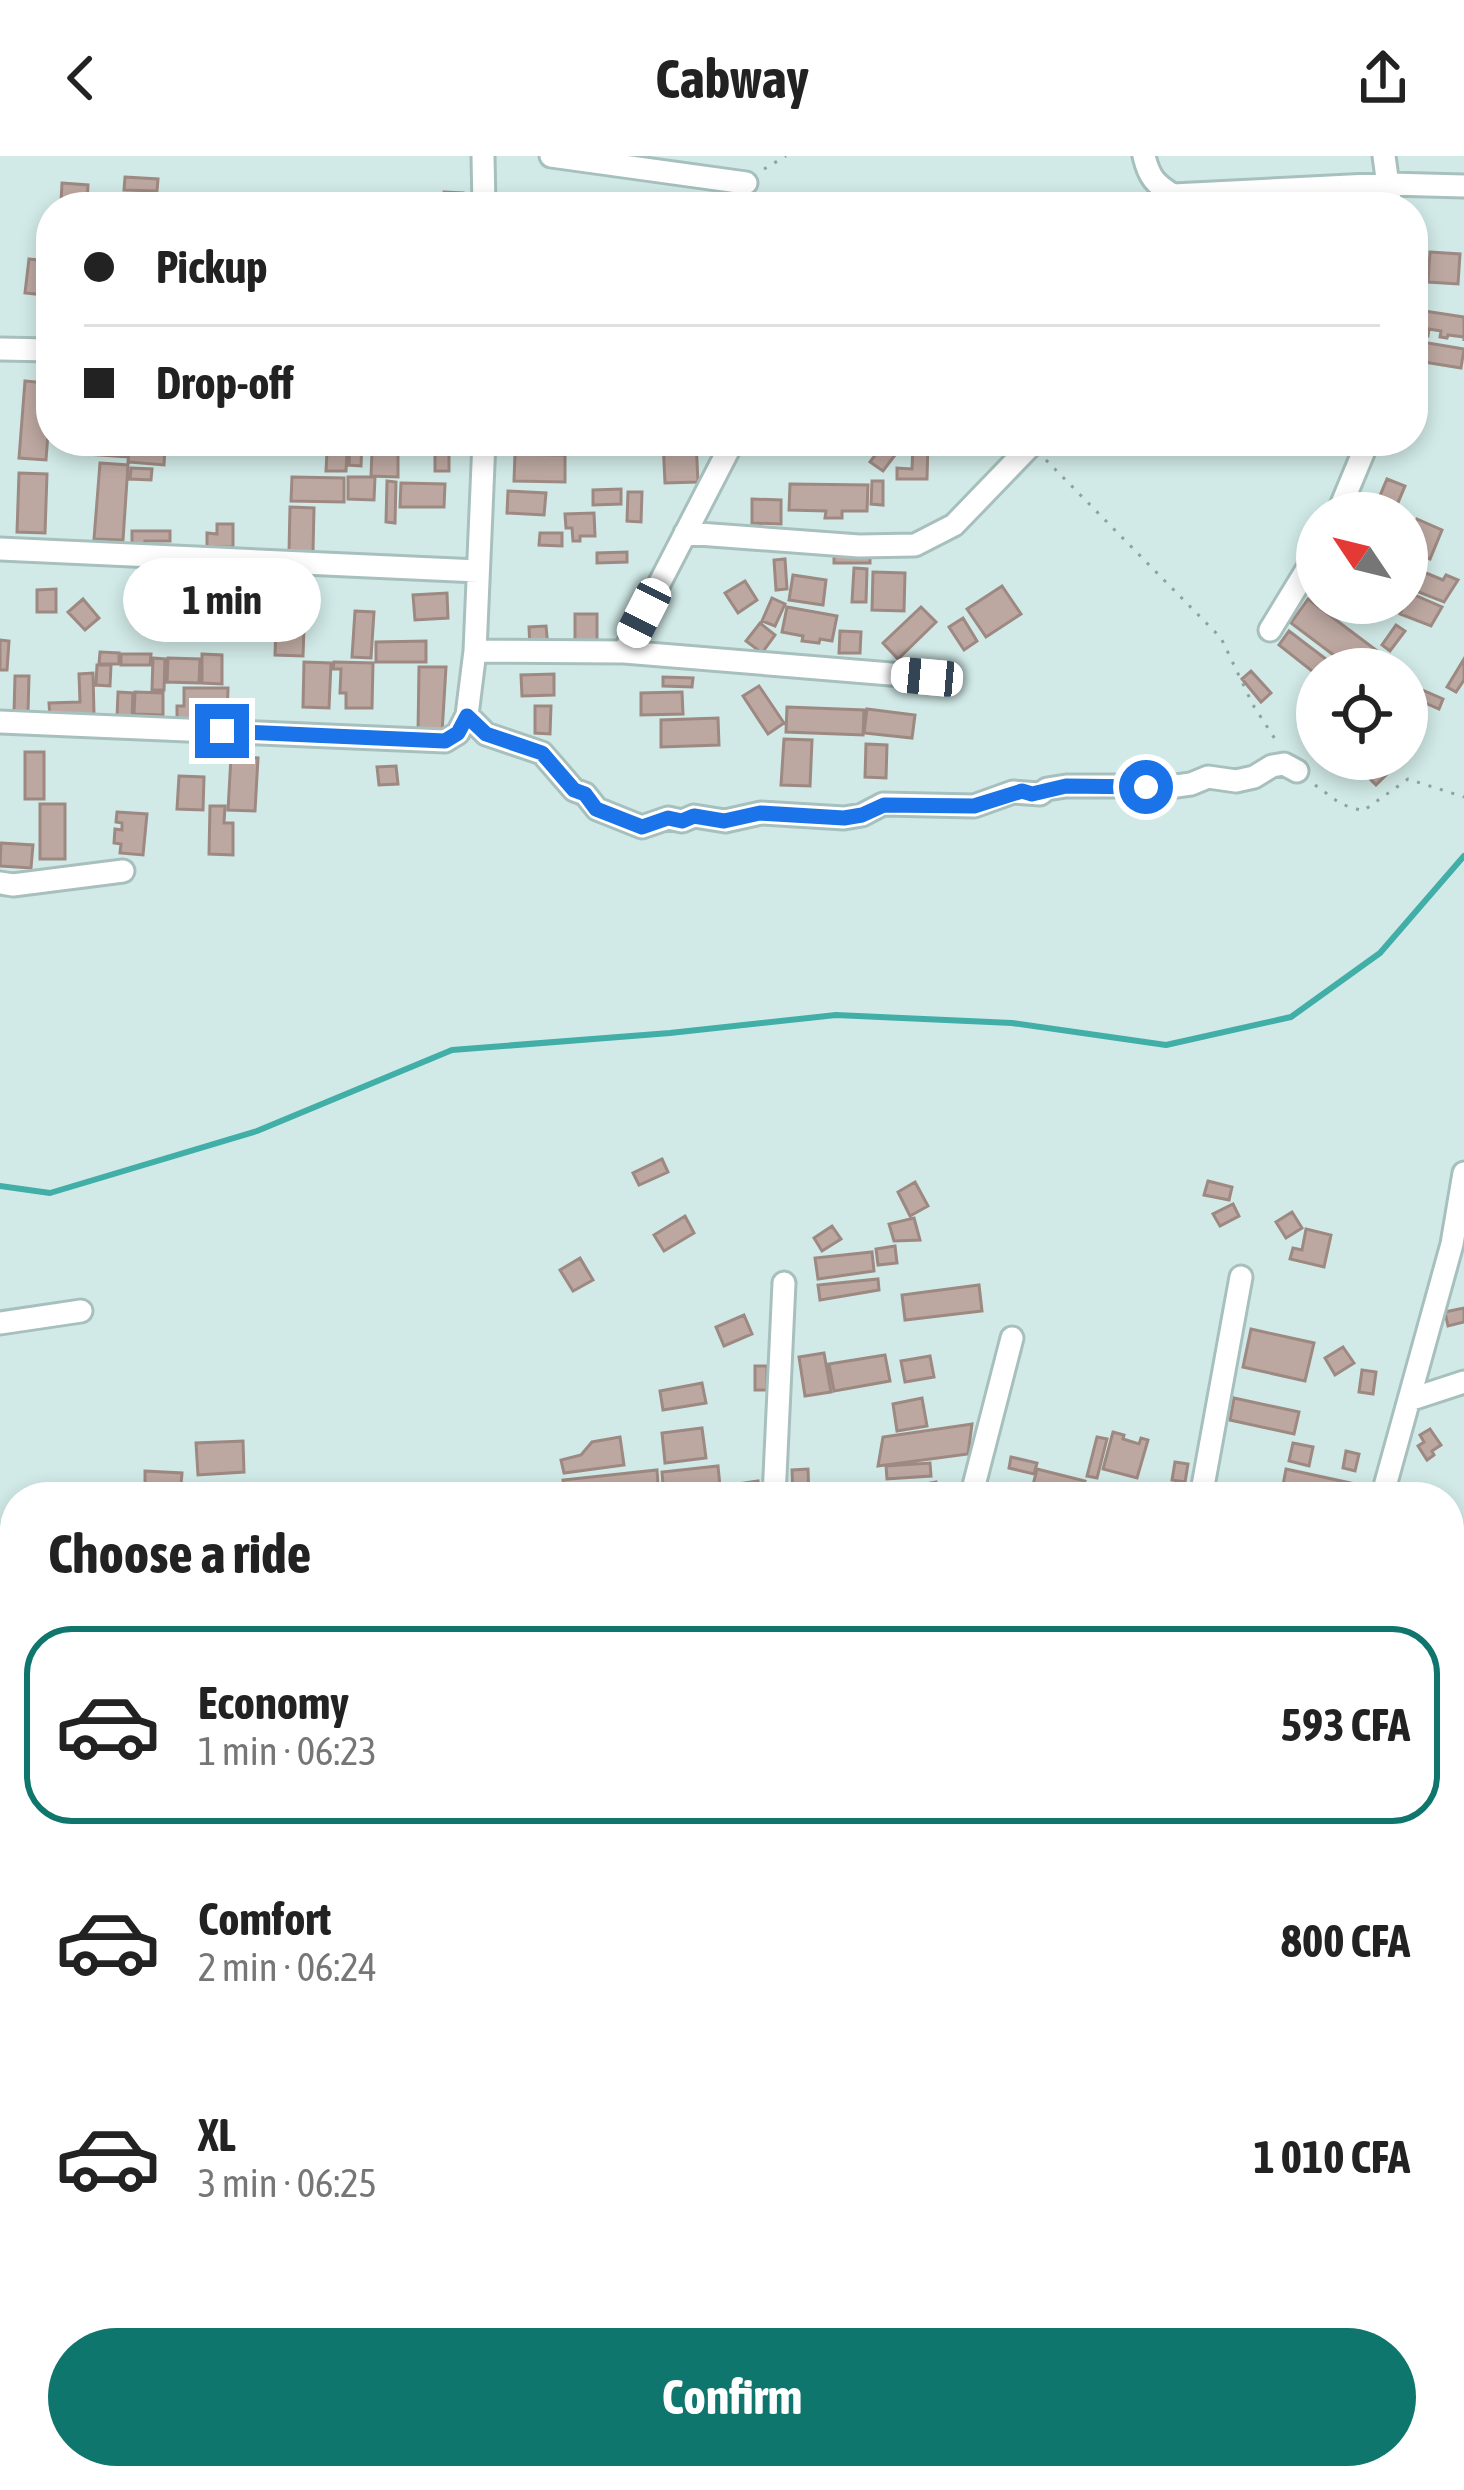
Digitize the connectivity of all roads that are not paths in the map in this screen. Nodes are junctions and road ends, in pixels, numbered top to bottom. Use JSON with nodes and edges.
{"nodes":[{"id":1,"x":483,"y":156,"type":"edge"},
{"id":2,"x":551,"y":156,"type":"edge"},
{"id":3,"x":1144,"y":156,"type":"edge"},
{"id":4,"x":1384,"y":156,"type":"edge"},
{"id":5,"x":746,"y":183,"type":"road end"},
{"id":6,"x":1464,"y":186,"type":"edge"},
{"id":7,"x":484,"y":192,"type":"edge"},
{"id":8,"x":1163,"y":192,"type":"edge"},
{"id":9,"x":1390,"y":192,"type":"edge"},
{"id":10,"x":1415,"y":192,"type":"edge"},
{"id":11,"x":0,"y":349,"type":"edge"},
{"id":12,"x":36,"y":350,"type":"edge"},
{"id":13,"x":483,"y":456,"type":"edge"},
{"id":14,"x":725,"y":456,"type":"edge"},
{"id":15,"x":1020,"y":456,"type":"edge"},
{"id":16,"x":1362,"y":456,"type":"edge"},
{"id":17,"x":1347,"y":492,"type":"edge"},
{"id":18,"x":685,"y":533,"type":"junction"},
{"id":19,"x":0,"y":549,"type":"edge"},
{"id":20,"x":478,"y":571,"type":"junction"},
{"id":21,"x":1296,"y":587,"type":"edge"},
{"id":22,"x":1270,"y":630,"type":"dead end"},
{"id":23,"x":475,"y":651,"type":"junction"},
{"id":24,"x":624,"y":652,"type":"junction"},
{"id":25,"x":927,"y":677,"type":"dead end"},
{"id":26,"x":467,"y":716,"type":"junction"},
{"id":27,"x":0,"y":722,"type":"edge"},
{"id":28,"x":1296,"y":771,"type":"edge"},
{"id":29,"x":123,"y":871,"type":"dead end"},
{"id":30,"x":0,"y":884,"type":"edge"},
{"id":31,"x":1464,"y":1173,"type":"edge"},
{"id":32,"x":1458,"y":1243,"type":"edge"},
{"id":33,"x":1241,"y":1277,"type":"dead end"},
{"id":34,"x":784,"y":1283,"type":"dead end"},
{"id":35,"x":81,"y":1311,"type":"dead end"},
{"id":36,"x":0,"y":1323,"type":"edge"},
{"id":37,"x":1012,"y":1338,"type":"dead end"},
{"id":38,"x":1464,"y":1382,"type":"edge"},
{"id":39,"x":1408,"y":1400,"type":"junction"},
{"id":40,"x":775,"y":1482,"type":"edge"},
{"id":41,"x":975,"y":1482,"type":"edge"},
{"id":42,"x":1204,"y":1482,"type":"edge"},
{"id":43,"x":1386,"y":1482,"type":"edge"}],
"edges":[{"from":1,"to":7,"type":"street"},
{"from":2,"to":5,"type":"street"},
{"from":3,"to":8,"type":"street"},
{"from":4,"to":9,"type":"street"},
{"from":6,"to":10,"type":"street"},
{"from":11,"to":12,"type":"street"},
{"from":13,"to":20,"type":"street"},
{"from":14,"to":18,"type":"street"},
{"from":15,"to":18,"type":"street"},
{"from":16,"to":17,"type":"street"},
{"from":18,"to":24,"type":"street"},
{"from":19,"to":20,"type":"street"},
{"from":20,"to":23,"type":"street"},
{"from":21,"to":22,"type":"street"},
{"from":23,"to":24,"type":"street"},
{"from":23,"to":26,"type":"street"},
{"from":24,"to":25,"type":"street"},
{"from":26,"to":27,"type":"street"},
{"from":26,"to":28,"type":"street"},
{"from":29,"to":30,"type":"street"},
{"from":31,"to":32,"type":"street"},
{"from":32,"to":39,"type":"street"},
{"from":33,"to":42,"type":"street"},
{"from":34,"to":40,"type":"street"},
{"from":35,"to":36,"type":"street"},
{"from":37,"to":41,"type":"street"},
{"from":38,"to":39,"type":"street"},
{"from":39,"to":43,"type":"street"}]}
